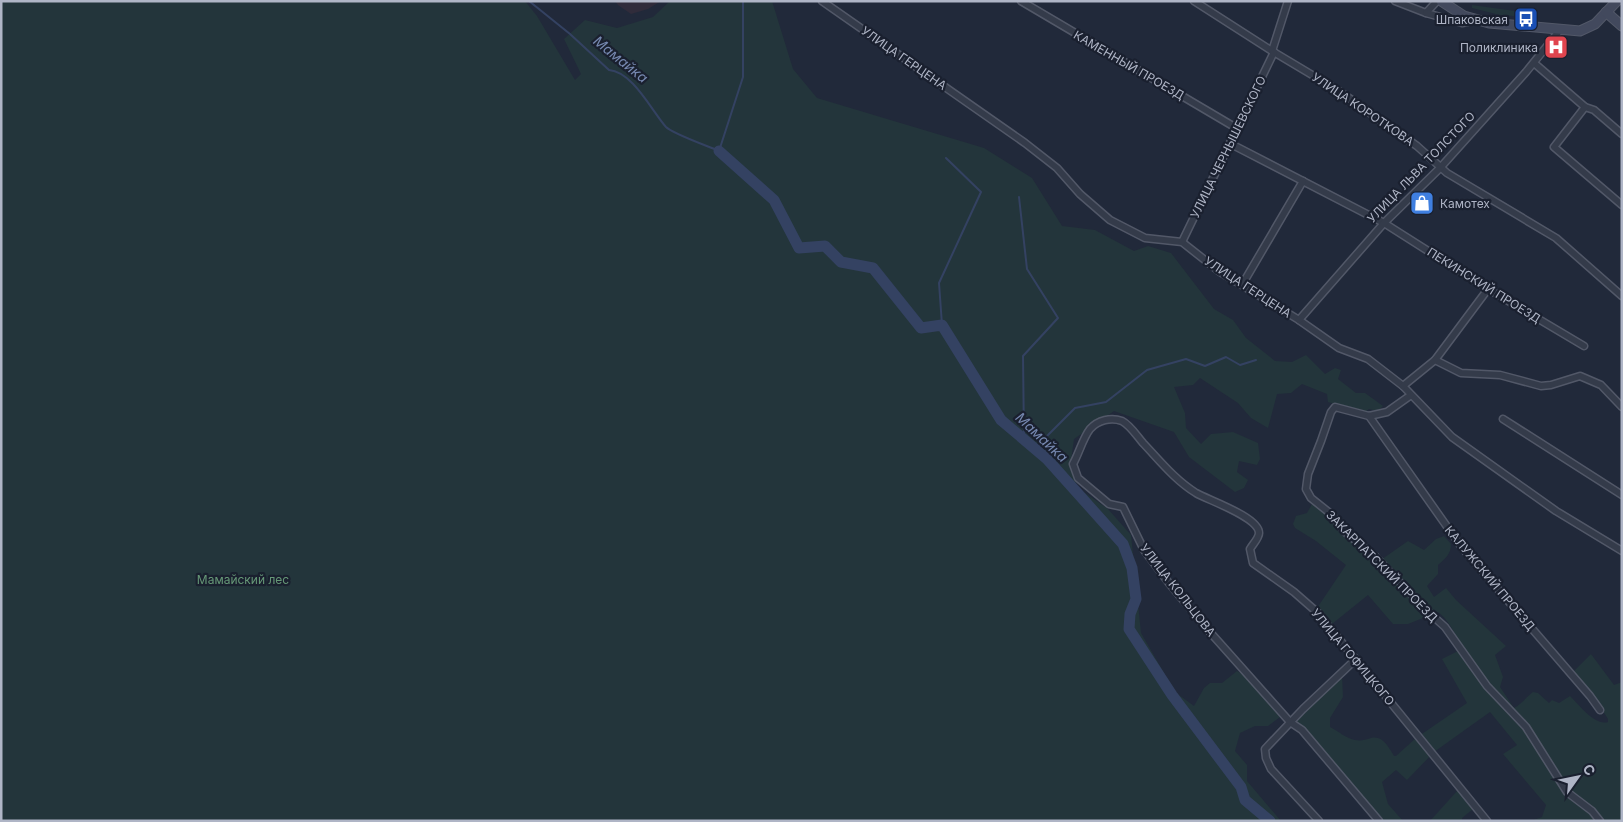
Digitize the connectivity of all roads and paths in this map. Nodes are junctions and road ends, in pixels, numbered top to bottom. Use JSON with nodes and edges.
{"nodes":[{"id":1,"x":822,"y":1,"type":"edge"},
{"id":2,"x":1021,"y":1,"type":"edge"},
{"id":3,"x":1194,"y":1,"type":"edge"},
{"id":4,"x":1288,"y":1,"type":"edge"},
{"id":5,"x":1395,"y":1,"type":"edge"},
{"id":6,"x":1437,"y":1,"type":"edge"},
{"id":7,"x":1441,"y":1,"type":"edge"},
{"id":8,"x":1618,"y":1,"type":"edge"},
{"id":9,"x":1606,"y":12,"type":"junction"},
{"id":10,"x":1426,"y":13,"type":"junction"},
{"id":11,"x":1477,"y":20,"type":"junction"},
{"id":12,"x":1622,"y":26,"type":"edge"},
{"id":13,"x":1560,"y":30,"type":"junction"},
{"id":14,"x":1273,"y":51,"type":"junction"},
{"id":15,"x":1534,"y":63,"type":"junction"},
{"id":16,"x":1585,"y":107,"type":"junction"},
{"id":17,"x":1238,"y":129,"type":"junction"},
{"id":18,"x":1622,"y":134,"type":"edge"},
{"id":19,"x":1231,"y":144,"type":"junction"},
{"id":20,"x":1440,"y":168,"type":"junction"},
{"id":21,"x":1303,"y":181,"type":"junction"},
{"id":22,"x":1622,"y":205,"type":"edge"},
{"id":23,"x":1384,"y":223,"type":"junction"},
{"id":24,"x":1182,"y":242,"type":"junction"},
{"id":25,"x":1242,"y":285,"type":"junction"},
{"id":26,"x":1488,"y":289,"type":"junction"},
{"id":27,"x":1622,"y":296,"type":"edge"},
{"id":28,"x":1299,"y":320,"type":"junction"},
{"id":29,"x":1584,"y":346,"type":"dead end"},
{"id":30,"x":1435,"y":360,"type":"junction"},
{"id":31,"x":1403,"y":386,"type":"junction"},
{"id":32,"x":1411,"y":395,"type":"junction"},
{"id":33,"x":1622,"y":407,"type":"edge"},
{"id":34,"x":1369,"y":416,"type":"junction"},
{"id":35,"x":1113,"y":419,"type":"joint"},
{"id":36,"x":1503,"y":419,"type":"dead end"},
{"id":37,"x":1622,"y":495,"type":"edge"},
{"id":38,"x":1622,"y":551,"type":"edge"},
{"id":39,"x":1356,"y":659,"type":"junction"},
{"id":40,"x":1600,"y":710,"type":"dead end"},
{"id":41,"x":1290,"y":722,"type":"junction"},
{"id":42,"x":1319,"y":821,"type":"edge"},
{"id":43,"x":1379,"y":821,"type":"edge"},
{"id":44,"x":1487,"y":821,"type":"edge"},
{"id":45,"x":1600,"y":821,"type":"edge"}],
"edges":[{"from":1,"to":24,"type":"street","name":"УЛИЦА ГЕРЦЕНА"},
{"from":2,"to":17,"type":"street","name":"КАМЕННЫЙ ПРОЕЗД"},
{"from":3,"to":14,"type":"street","name":"УЛИЦА КОРОТКОВА"},
{"from":4,"to":14,"type":"street","name":"УЛИЦА ЧЕРНЫШЕВСКОГО"},
{"from":5,"to":10,"type":"street"},
{"from":6,"to":10,"type":"street"},
{"from":7,"to":11,"type":"main road"},
{"from":8,"to":9,"type":"main road"},
{"from":9,"to":12,"type":"main road"},
{"from":9,"to":13,"type":"main road"},
{"from":10,"to":11,"type":"street"},
{"from":11,"to":13,"type":"main road"},
{"from":13,"to":15,"type":"street","name":"УЛИЦА ЛЬВА ТОЛСТОГО"},
{"from":14,"to":17,"type":"street","name":"УЛИЦА ЧЕРНЫШЕВСКОГО"},
{"from":14,"to":20,"type":"street","name":"УЛИЦА КОРОТКОВА"},
{"from":15,"to":16,"type":"street"},
{"from":15,"to":20,"type":"street","name":"УЛИЦА ЛЬВА ТОЛСТОГО"},
{"from":16,"to":18,"type":"street"},
{"from":16,"to":22,"type":"street"},
{"from":17,"to":19,"type":"street","name":"УЛИЦА ЧЕРНЫШЕВСКОГО"},
{"from":19,"to":21,"type":"street"},
{"from":19,"to":24,"type":"street","name":"УЛИЦА ЧЕРНЫШЕВСКОГО"},
{"from":20,"to":23,"type":"street","name":"УЛИЦА ЛЬВА ТОЛСТОГО"},
{"from":20,"to":27,"type":"street","name":"УЛИЦА КОРОТКОВА"},
{"from":21,"to":23,"type":"street"},
{"from":21,"to":25,"type":"street"},
{"from":23,"to":26,"type":"street","name":"ПЕКИНСКИЙ ПРОЕЗД"},
{"from":23,"to":28,"type":"street","name":"УЛИЦА ЛЬВА ТОЛСТОГО"},
{"from":24,"to":25,"type":"street","name":"УЛИЦА ГЕРЦЕНА"},
{"from":25,"to":28,"type":"street","name":"УЛИЦА ГЕРЦЕНА"},
{"from":26,"to":29,"type":"street","name":"ПЕКИНСКИЙ ПРОЕЗД"},
{"from":26,"to":30,"type":"street"},
{"from":28,"to":31,"type":"street","name":"УЛИЦА ГЕРЦЕНА"},
{"from":30,"to":31,"type":"street"},
{"from":30,"to":33,"type":"street"},
{"from":31,"to":32,"type":"street","name":"УЛИЦА ГЕРЦЕНА"},
{"from":32,"to":34,"type":"street"},
{"from":32,"to":38,"type":"street","name":"УЛИЦА ГЕРЦЕНА"},
{"from":34,"to":40,"type":"street","name":"КАЛУЖСКИЙ ПРОЕЗД"},
{"from":34,"to":45,"type":"street","name":"ЗАКАРПАТСКИЙ ПРОЕЗД"},
{"from":35,"to":39,"type":"street","name":"УЛИЦА ГОФИЦКОГО"},
{"from":35,"to":41,"type":"street","name":"УЛИЦА КОЛЬЦОВА"},
{"from":36,"to":37,"type":"street"},
{"from":39,"to":41,"type":"street"},
{"from":39,"to":44,"type":"street","name":"УЛИЦА ГОФИЦКОГО"},
{"from":41,"to":42,"type":"street"},
{"from":41,"to":43,"type":"street","name":"УЛИЦА КОЛЬЦОВА"}]}
